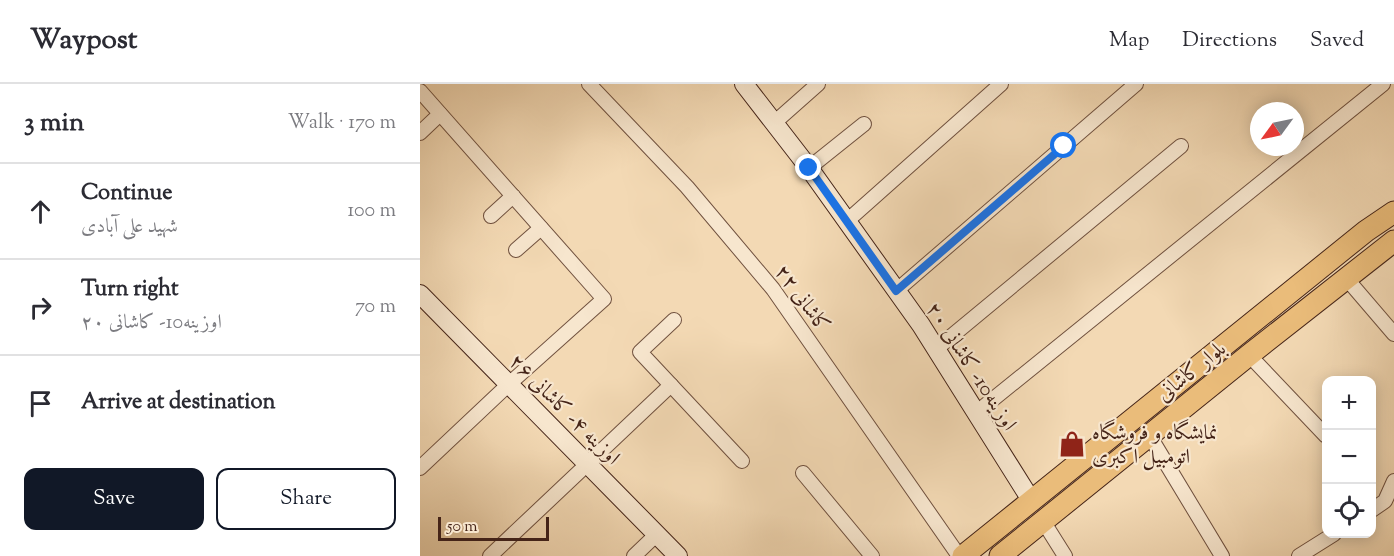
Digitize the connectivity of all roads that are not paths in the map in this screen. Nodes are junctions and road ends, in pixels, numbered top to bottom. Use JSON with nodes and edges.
{"nodes":[{"id":1,"x":589,"y":84,"type":"edge"},
{"id":2,"x":744,"y":84,"type":"edge"},
{"id":3,"x":818,"y":84,"type":"edge"},
{"id":4,"x":1001,"y":84,"type":"edge"},
{"id":5,"x":1136,"y":84,"type":"edge"},
{"id":6,"x":1383,"y":84,"type":"edge"},
{"id":7,"x":420,"y":92,"type":"edge"},
{"id":8,"x":440,"y":114,"type":"junction"},
{"id":9,"x":774,"y":123,"type":"junction"},
{"id":10,"x":864,"y":124,"type":"dead end"},
{"id":11,"x":420,"y":132,"type":"edge"},
{"id":12,"x":1181,"y":146,"type":"dead end"},
{"id":13,"x":809,"y":168,"type":"junction"},
{"id":14,"x":513,"y":196,"type":"junction"},
{"id":15,"x":1394,"y":212,"type":"edge"},
{"id":16,"x":490,"y":216,"type":"dead end"},
{"id":17,"x":847,"y":221,"type":"junction"},
{"id":18,"x":541,"y":228,"type":"junction"},
{"id":19,"x":1394,"y":241,"type":"edge"},
{"id":20,"x":516,"y":250,"type":"dead end"},
{"id":21,"x":1347,"y":278,"type":"junction"},
{"id":22,"x":896,"y":291,"type":"junction"},
{"id":23,"x":420,"y":294,"type":"edge"},
{"id":24,"x":674,"y":320,"type":"dead end"},
{"id":25,"x":1394,"y":334,"type":"edge"},
{"id":26,"x":936,"y":349,"type":"junction"},
{"id":27,"x":1249,"y":355,"type":"junction"},
{"id":28,"x":509,"y":384,"type":"junction"},
{"id":29,"x":671,"y":386,"type":"junction"},
{"id":30,"x":976,"y":413,"type":"junction"},
{"id":31,"x":1322,"y":432,"type":"edge"},
{"id":32,"x":1149,"y":435,"type":"junction"},
{"id":33,"x":742,"y":461,"type":"dead end"},
{"id":34,"x":588,"y":464,"type":"junction"},
{"id":35,"x":420,"y":468,"type":"edge"},
{"id":36,"x":803,"y":473,"type":"dead end"},
{"id":37,"x":1394,"y":481,"type":"edge"},
{"id":38,"x":1031,"y":500,"type":"junction"},
{"id":39,"x":1389,"y":505,"type":"edge"},
{"id":40,"x":1043,"y":521,"type":"junction"},
{"id":41,"x":657,"y":534,"type":"junction"},
{"id":42,"x":1328,"y":538,"type":"edge"},
{"id":43,"x":490,"y":556,"type":"edge"},
{"id":44,"x":634,"y":556,"type":"edge"},
{"id":45,"x":678,"y":556,"type":"edge"},
{"id":46,"x":872,"y":556,"type":"edge"},
{"id":47,"x":961,"y":556,"type":"edge"},
{"id":48,"x":1000,"y":556,"type":"edge"},
{"id":49,"x":1065,"y":556,"type":"edge"},
{"id":50,"x":1222,"y":556,"type":"edge"},
{"id":51,"x":1299,"y":556,"type":"edge"}],
"edges":[{"from":1,"to":47,"type":"street","name":"کاشانی ۲۲"},
{"from":2,"to":9,"type":"street","name":"اوزینه10- کاشانی ۲۰"},
{"from":3,"to":9,"type":"street"},
{"from":4,"to":17,"type":"street"},
{"from":5,"to":22,"type":"street"},
{"from":6,"to":30,"type":"street"},
{"from":7,"to":8,"type":"street"},
{"from":8,"to":11,"type":"street"},
{"from":8,"to":14,"type":"street"},
{"from":9,"to":13,"type":"street","name":"اوزینه10- کاشانی ۲۰"},
{"from":10,"to":13,"type":"street"},
{"from":12,"to":26,"type":"street"},
{"from":13,"to":17,"type":"street","name":"اوزینه10- کاشانی ۲۰"},
{"from":14,"to":16,"type":"street"},
{"from":14,"to":18,"type":"street"},
{"from":15,"to":38,"type":"main road","name":"بلوار کاشانی"},
{"from":17,"to":22,"type":"street","name":"اوزینه10- کاشانی ۲۰"},
{"from":18,"to":20,"type":"street"},
{"from":18,"to":28,"type":"street"},
{"from":19,"to":21,"type":"main road","name":"بلوار کاشانی"},
{"from":21,"to":25,"type":"street"},
{"from":21,"to":27,"type":"main road","name":"بلوار کاشانی"},
{"from":22,"to":26,"type":"street","name":"اوزینه10- کاشانی ۲۰"},
{"from":23,"to":28,"type":"street","name":"اوزینه ۴- کاشانی ۲۶"},
{"from":24,"to":29,"type":"street"},
{"from":26,"to":30,"type":"street","name":"اوزینه10- کاشانی ۲۰"},
{"from":27,"to":31,"type":"street"},
{"from":27,"to":32,"type":"main road","name":"بلوار کاشانی"},
{"from":28,"to":34,"type":"street","name":"اوزینه ۴- کاشانی ۲۶"},
{"from":28,"to":35,"type":"street"},
{"from":29,"to":33,"type":"street"},
{"from":29,"to":34,"type":"street"},
{"from":30,"to":38,"type":"street","name":"اوزینه10- کاشانی ۲۰"},
{"from":32,"to":40,"type":"main road","name":"بلوار کاشانی"},
{"from":32,"to":50,"type":"street"},
{"from":34,"to":41,"type":"street","name":"اوزینه ۴- کاشانی ۲۶"},
{"from":34,"to":43,"type":"street"},
{"from":36,"to":46,"type":"street"},
{"from":37,"to":39,"type":"street"},
{"from":38,"to":47,"type":"main road","name":"بلوار کاشانی"},
{"from":40,"to":48,"type":"main road","name":"بلوار کاشانی"},
{"from":40,"to":49,"type":"street"},
{"from":41,"to":44,"type":"street"},
{"from":41,"to":45,"type":"street","name":"اوزینه ۴- کاشانی ۲۶"},
{"from":42,"to":51,"type":"street"}]}
